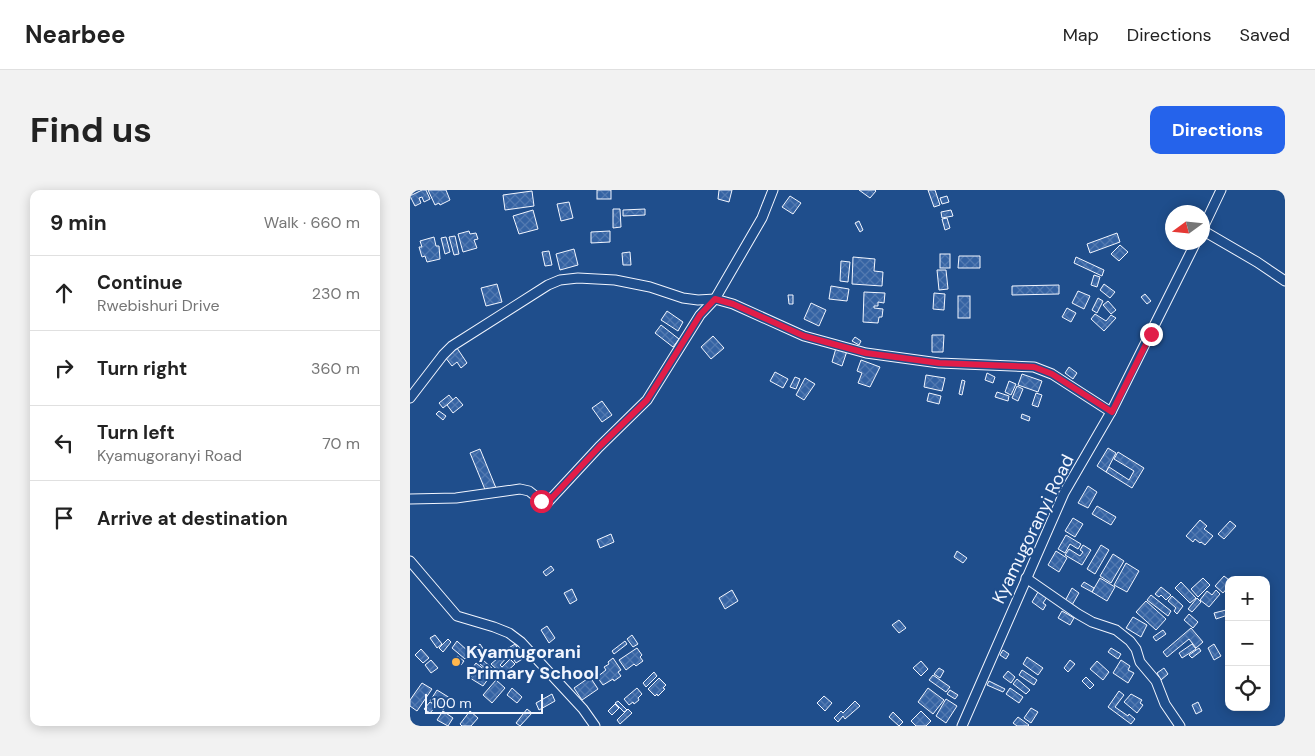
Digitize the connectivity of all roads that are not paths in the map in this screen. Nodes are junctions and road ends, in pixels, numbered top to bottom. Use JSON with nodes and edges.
{"nodes":[{"id":1,"x":773,"y":190,"type":"edge"},
{"id":2,"x":1221,"y":190,"type":"edge"},
{"id":3,"x":1210,"y":213,"type":"edge"},
{"id":4,"x":1210,"y":235,"type":"edge"},
{"id":5,"x":1192,"y":250,"type":"edge"},
{"id":6,"x":1285,"y":281,"type":"edge"},
{"id":7,"x":715,"y":299,"type":"junction"},
{"id":8,"x":410,"y":398,"type":"edge"},
{"id":9,"x":1112,"y":412,"type":"junction"},
{"id":10,"x":410,"y":499,"type":"edge"},
{"id":11,"x":410,"y":562,"type":"edge"},
{"id":12,"x":1026,"y":578,"type":"junction"},
{"id":13,"x":595,"y":726,"type":"edge"},
{"id":14,"x":962,"y":726,"type":"edge"},
{"id":15,"x":1180,"y":726,"type":"edge"}],
"edges":[{"from":1,"to":7,"type":"street"},
{"from":2,"to":3,"type":"street"},
{"from":4,"to":6,"type":"street"},
{"from":5,"to":9,"type":"street","name":"Kyamugoranyi Road"},
{"from":7,"to":8,"type":"street"},
{"from":7,"to":9,"type":"street"},
{"from":7,"to":10,"type":"street"},
{"from":9,"to":12,"type":"street","name":"Kyamugoranyi Road"},
{"from":11,"to":13,"type":"street"},
{"from":12,"to":14,"type":"street","name":"Kyamugoranyi Road"},
{"from":12,"to":15,"type":"street"}]}
